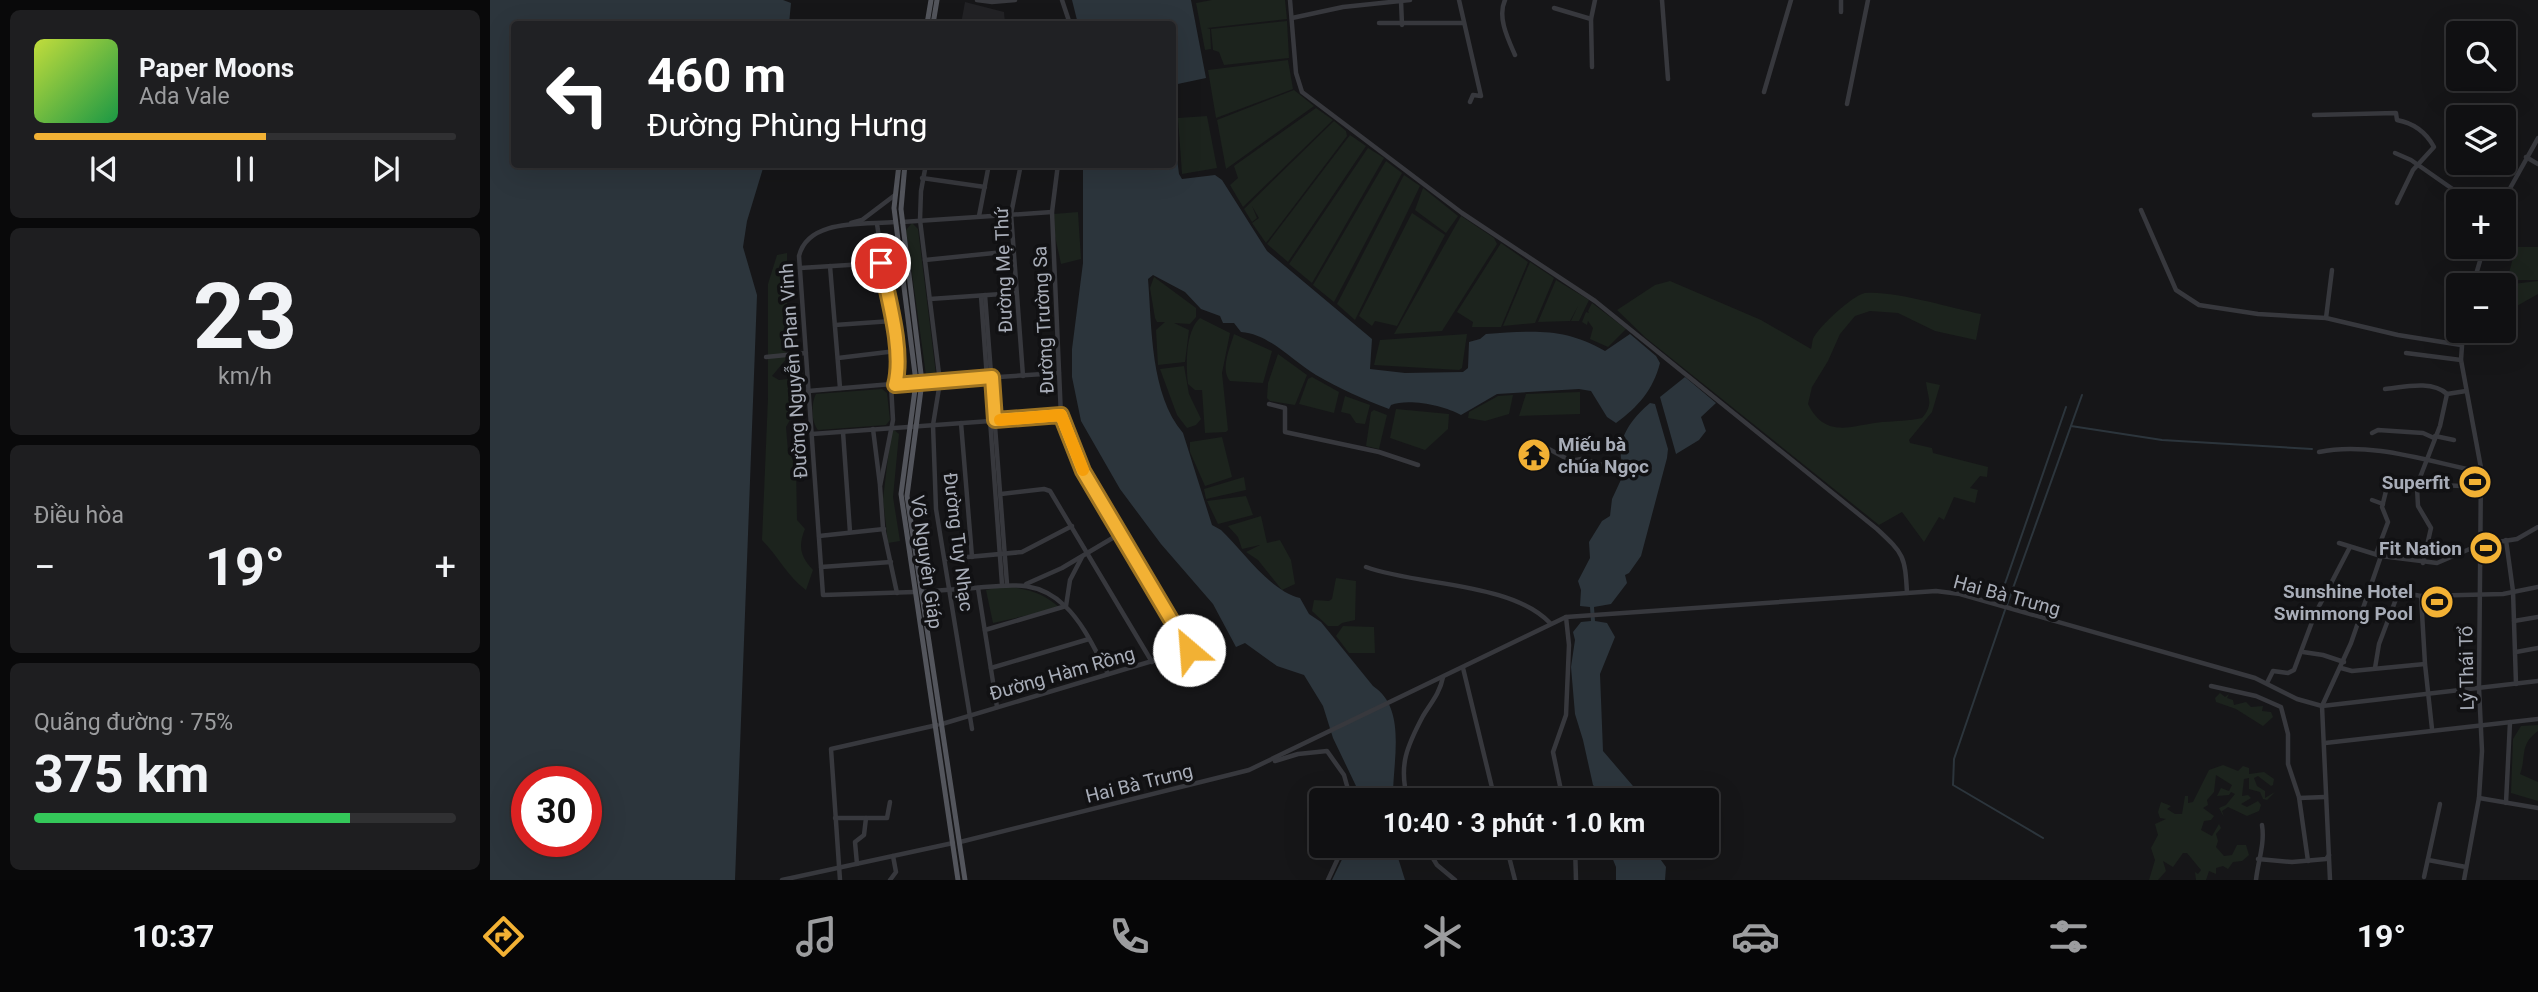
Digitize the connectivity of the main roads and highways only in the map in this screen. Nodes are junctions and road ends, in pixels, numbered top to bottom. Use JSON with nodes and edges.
{"nodes":[{"id":1,"x":931,"y":0,"type":"edge"},
{"id":2,"x":937,"y":0,"type":"edge"},
{"id":3,"x":928,"y":21,"type":"edge"},
{"id":4,"x":934,"y":21,"type":"edge"},
{"id":5,"x":898,"y":168,"type":"edge"},
{"id":6,"x":904,"y":168,"type":"edge"},
{"id":7,"x":898,"y":222,"type":"junction"},
{"id":8,"x":956,"y":843,"type":"junction"},
{"id":9,"x":958,"y":880,"type":"edge"},
{"id":10,"x":965,"y":880,"type":"edge"}],
"edges":[{"from":1,"to":3,"type":"main road"},
{"from":2,"to":4,"type":"main road"},
{"from":5,"to":7,"type":"main road","name":"Võ Nguyên Giáp"},
{"from":6,"to":7,"type":"main road","name":"Võ Nguyên Giáp"},
{"from":7,"to":8,"type":"main road","name":"Võ Nguyên Giáp"},
{"from":8,"to":9,"type":"main road","name":"Võ Nguyên Giáp"},
{"from":8,"to":10,"type":"main road","name":"Võ Nguyên Giáp"}]}
